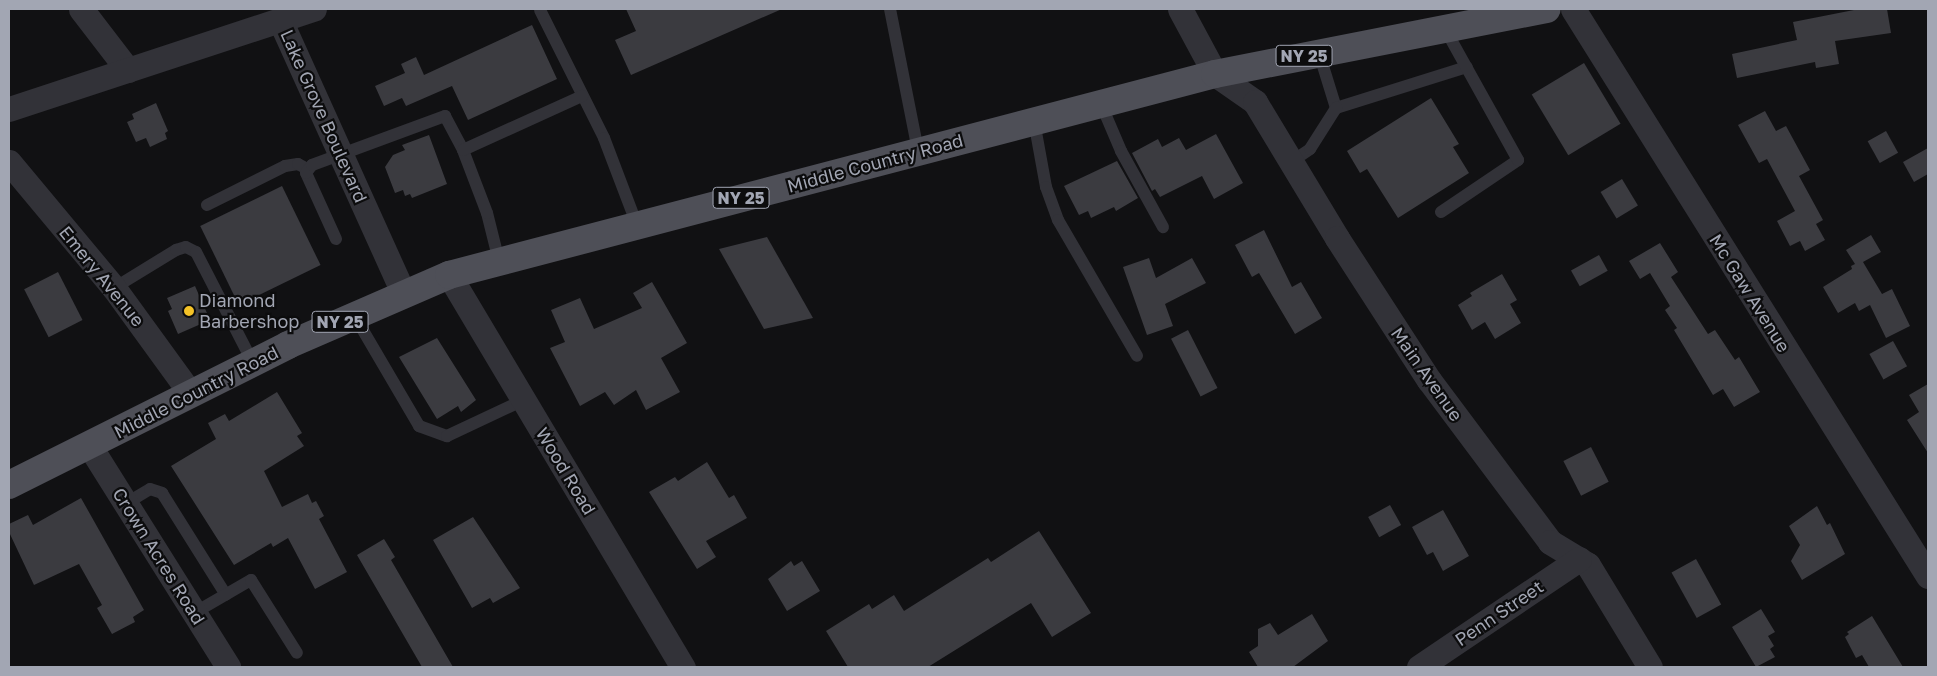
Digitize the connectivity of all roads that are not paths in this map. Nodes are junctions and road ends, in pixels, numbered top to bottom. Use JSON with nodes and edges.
{"nodes":[{"id":1,"x":81,"y":9,"type":"edge"},
{"id":2,"x":314,"y":9,"type":"edge"},
{"id":3,"x":890,"y":9,"type":"edge"},
{"id":4,"x":1180,"y":9,"type":"edge"},
{"id":5,"x":1547,"y":9,"type":"edge"},
{"id":6,"x":1573,"y":9,"type":"edge"},
{"id":7,"x":540,"y":10,"type":"edge"},
{"id":8,"x":1496,"y":14,"type":"edge"},
{"id":9,"x":280,"y":20,"type":"junction"},
{"id":10,"x":1444,"y":27,"type":"junction"},
{"id":11,"x":1319,"y":53,"type":"junction"},
{"id":12,"x":1467,"y":67,"type":"junction"},
{"id":13,"x":128,"y":70,"type":"junction"},
{"id":14,"x":1215,"y":74,"type":"junction"},
{"id":15,"x":582,"y":96,"type":"junction"},
{"id":16,"x":1101,"y":104,"type":"junction"},
{"id":17,"x":1336,"y":108,"type":"junction"},
{"id":18,"x":9,"y":109,"type":"edge"},
{"id":19,"x":1034,"y":121,"type":"junction"},
{"id":20,"x":463,"y":150,"type":"junction"},
{"id":21,"x":918,"y":152,"type":"junction"},
{"id":22,"x":342,"y":154,"type":"junction"},
{"id":23,"x":9,"y":162,"type":"edge"},
{"id":24,"x":1291,"y":162,"type":"junction"},
{"id":25,"x":307,"y":169,"type":"junction"},
{"id":26,"x":207,"y":205,"type":"dead end"},
{"id":27,"x":1441,"y":212,"type":"dead end"},
{"id":28,"x":637,"y":225,"type":"junction"},
{"id":29,"x":1163,"y":227,"type":"dead end"},
{"id":30,"x":336,"y":239,"type":"dead end"},
{"id":31,"x":499,"y":261,"type":"junction"},
{"id":32,"x":449,"y":275,"type":"junction"},
{"id":33,"x":114,"y":288,"type":"junction"},
{"id":34,"x":403,"y":292,"type":"junction"},
{"id":35,"x":354,"y":315,"type":"junction"},
{"id":36,"x":1137,"y":356,"type":"dead end"},
{"id":37,"x":253,"y":363,"type":"junction"},
{"id":38,"x":191,"y":394,"type":"junction"},
{"id":39,"x":524,"y":400,"type":"junction"},
{"id":40,"x":89,"y":445,"type":"junction"},
{"id":41,"x":9,"y":486,"type":"edge"},
{"id":42,"x":125,"y":504,"type":"junction"},
{"id":43,"x":1579,"y":560,"type":"junction"},
{"id":44,"x":1928,"y":576,"type":"edge"},
{"id":45,"x":226,"y":595,"type":"junction"},
{"id":46,"x":194,"y":612,"type":"junction"},
{"id":47,"x":296,"y":653,"type":"dead end"},
{"id":48,"x":225,"y":666,"type":"edge"},
{"id":49,"x":683,"y":667,"type":"edge"},
{"id":50,"x":1419,"y":667,"type":"edge"},
{"id":51,"x":1650,"y":667,"type":"edge"}],
"edges":[{"from":1,"to":13,"type":"street"},
{"from":2,"to":9,"type":"street"},
{"from":3,"to":21,"type":"lane"},
{"from":4,"to":14,"type":"street"},
{"from":5,"to":8,"type":"main road","name":"Middle Country Road","number":"NY 25"},
{"from":6,"to":44,"type":"street","name":"Mc Gaw Avenue"},
{"from":7,"to":15,"type":"lane"},
{"from":8,"to":10,"type":"main road","name":"Middle Country Road","number":"NY 25"},
{"from":9,"to":13,"type":"street","name":"Lake Grove Boulevard"},
{"from":9,"to":22,"type":"street","name":"Lake Grove Boulevard"},
{"from":10,"to":11,"type":"main road","name":"Middle Country Road","number":"NY 25"},
{"from":10,"to":12,"type":"lane"},
{"from":11,"to":14,"type":"main road","name":"Middle Country Road","number":"NY 25"},
{"from":11,"to":17,"type":"lane"},
{"from":12,"to":17,"type":"lane"},
{"from":12,"to":27,"type":"lane"},
{"from":13,"to":18,"type":"street","name":"Lake Grove Boulevard"},
{"from":14,"to":16,"type":"main road","name":"Middle Country Road","number":"NY 25"},
{"from":14,"to":24,"type":"street","name":"Main Avenue"},
{"from":15,"to":20,"type":"lane"},
{"from":15,"to":28,"type":"lane"},
{"from":16,"to":19,"type":"main road","name":"Middle Country Road","number":"NY 25"},
{"from":16,"to":29,"type":"lane"},
{"from":17,"to":24,"type":"lane"},
{"from":19,"to":21,"type":"main road","name":"Middle Country Road","number":"NY 25"},
{"from":19,"to":36,"type":"lane"},
{"from":20,"to":22,"type":"lane"},
{"from":20,"to":31,"type":"lane"},
{"from":21,"to":28,"type":"main road","name":"Middle Country Road","number":"NY 25"},
{"from":22,"to":25,"type":"lane"},
{"from":22,"to":34,"type":"street","name":"Lake Grove Boulevard"},
{"from":23,"to":33,"type":"street","name":"Emery Avenue"},
{"from":24,"to":43,"type":"street","name":"Main Avenue"},
{"from":25,"to":26,"type":"lane"},
{"from":25,"to":30,"type":"lane"},
{"from":28,"to":31,"type":"main road","name":"Middle Country Road","number":"NY 25"},
{"from":31,"to":32,"type":"main road","name":"Middle Country Road","number":"NY 25"},
{"from":32,"to":34,"type":"main road","name":"Middle Country Road","number":"NY 25"},
{"from":32,"to":39,"type":"street","name":"Wood Road"},
{"from":33,"to":37,"type":"lane"},
{"from":33,"to":38,"type":"street","name":"Emery Avenue"},
{"from":34,"to":35,"type":"main road","name":"Middle Country Road","number":"NY 25"},
{"from":35,"to":37,"type":"main road","name":"Middle Country Road","number":"NY 25"},
{"from":35,"to":39,"type":"lane"},
{"from":37,"to":38,"type":"main road","name":"Middle Country Road","number":"NY 25"},
{"from":38,"to":40,"type":"main road","name":"Middle Country Road","number":"NY 25"},
{"from":39,"to":49,"type":"street","name":"Wood Road"},
{"from":40,"to":41,"type":"main road","name":"Middle Country Road","number":"NY 25"},
{"from":40,"to":42,"type":"street","name":"Crown Acres Road"},
{"from":42,"to":45,"type":"lane"},
{"from":42,"to":46,"type":"street","name":"Crown Acres Road"},
{"from":43,"to":50,"type":"street","name":"Penn Street"},
{"from":43,"to":51,"type":"street","name":"Main Avenue"},
{"from":45,"to":46,"type":"lane"},
{"from":45,"to":47,"type":"lane"},
{"from":46,"to":48,"type":"street","name":"Crown Acres Road"}]}
